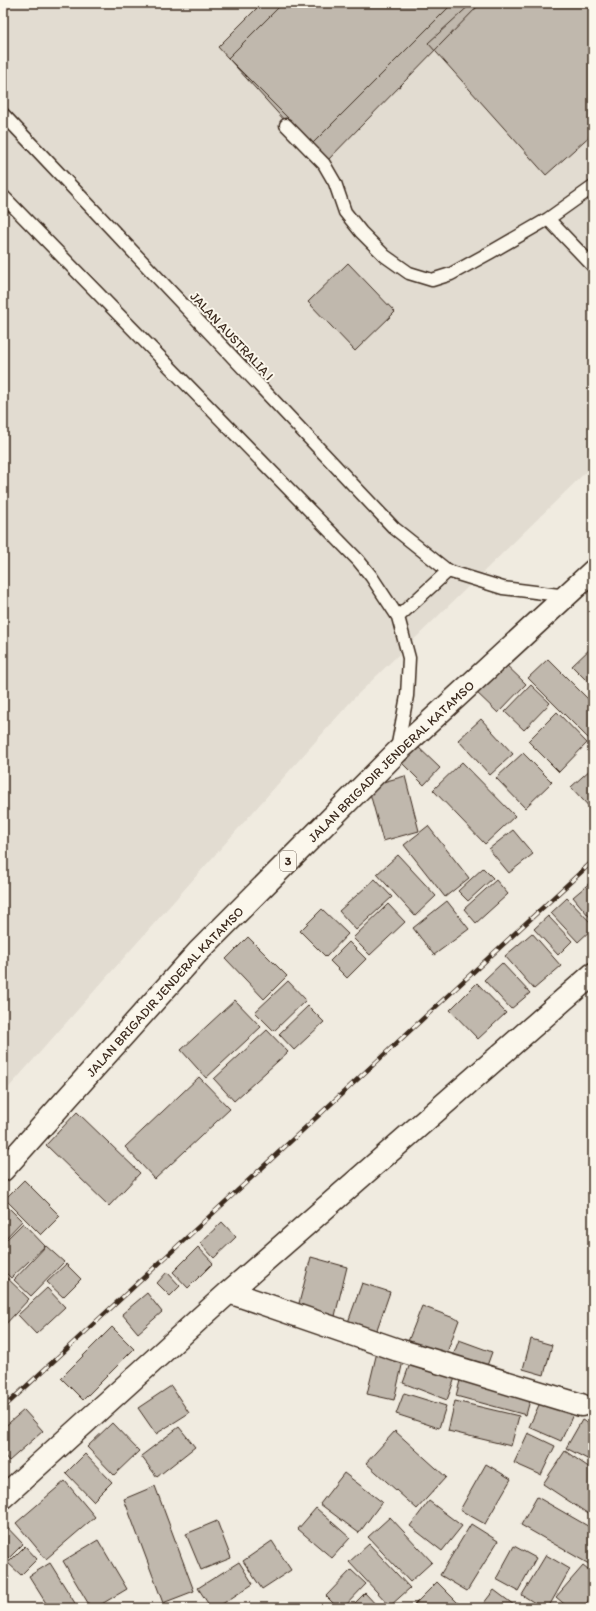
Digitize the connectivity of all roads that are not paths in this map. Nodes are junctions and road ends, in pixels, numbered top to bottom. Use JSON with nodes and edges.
{"nodes":[{"id":1,"x":3,"y":114,"type":"edge"},
{"id":2,"x":286,"y":125,"type":"dead end"},
{"id":3,"x":593,"y":187,"type":"edge"},
{"id":4,"x":3,"y":196,"type":"edge"},
{"id":5,"x":548,"y":219,"type":"junction"},
{"id":6,"x":593,"y":266,"type":"edge"},
{"id":7,"x":448,"y":571,"type":"junction"},
{"id":8,"x":593,"y":571,"type":"edge"},
{"id":9,"x":566,"y":596,"type":"junction"},
{"id":10,"x":398,"y":617,"type":"junction"},
{"id":11,"x":397,"y":752,"type":"junction"},
{"id":12,"x":593,"y":974,"type":"edge"},
{"id":13,"x":3,"y":1170,"type":"edge"},
{"id":14,"x":229,"y":1292,"type":"junction"},
{"id":15,"x":581,"y":1405,"type":"dead end"},
{"id":16,"x":3,"y":1497,"type":"edge"}],
"edges":[{"from":1,"to":7,"type":"lane","name":"JALAN AUSTRALIA I"},
{"from":2,"to":5,"type":"lane"},
{"from":3,"to":5,"type":"lane"},
{"from":4,"to":10,"type":"lane"},
{"from":5,"to":6,"type":"lane"},
{"from":7,"to":9,"type":"lane","name":"JALAN AUSTRALIA I"},
{"from":7,"to":10,"type":"lane"},
{"from":8,"to":9,"type":"main road","name":"JALAN BRIGADIR JENDERAL KATAMSO","number":"3"},
{"from":9,"to":11,"type":"main road","name":"JALAN BRIGADIR JENDERAL KATAMSO","number":"3"},
{"from":10,"to":11,"type":"lane"},
{"from":11,"to":13,"type":"main road","name":"JALAN BRIGADIR JENDERAL KATAMSO","number":"3"},
{"from":12,"to":14,"type":"main road"},
{"from":14,"to":15,"type":"main road"},
{"from":14,"to":16,"type":"main road"}]}
